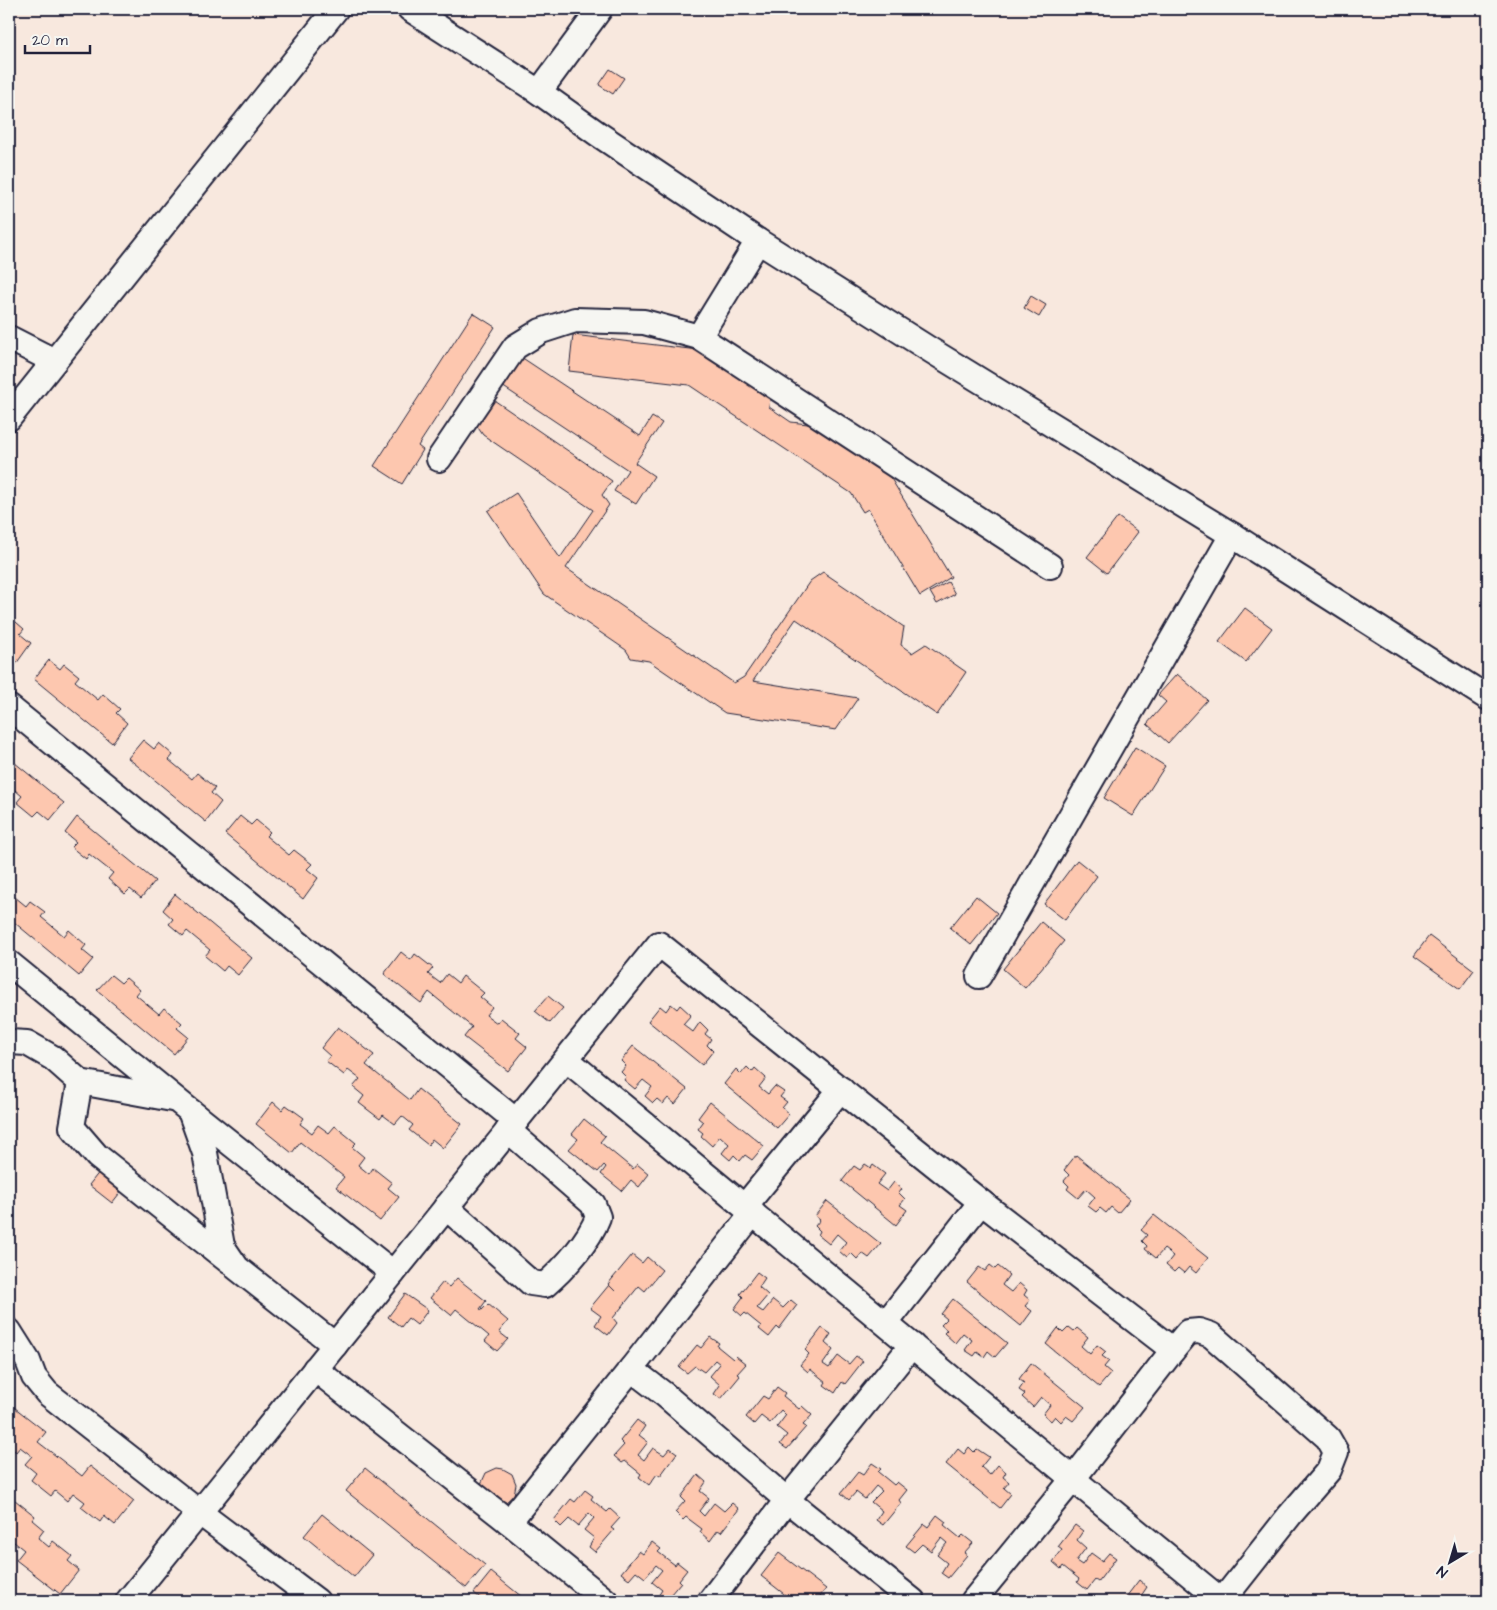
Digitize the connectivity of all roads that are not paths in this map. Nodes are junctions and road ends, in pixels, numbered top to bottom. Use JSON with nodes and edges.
{"nodes":[{"id":1,"x":336,"y":9,"type":"edge"},
{"id":2,"x":410,"y":9,"type":"edge"},
{"id":3,"x":600,"y":9,"type":"edge"},
{"id":4,"x":539,"y":92,"type":"junction"},
{"id":5,"x":758,"y":241,"type":"junction"},
{"id":6,"x":699,"y":337,"type":"junction"},
{"id":7,"x":9,"y":338,"type":"edge"},
{"id":8,"x":54,"y":361,"type":"junction"},
{"id":9,"x":9,"y":418,"type":"edge"},
{"id":10,"x":439,"y":459,"type":"dead end"},
{"id":11,"x":1232,"y":535,"type":"junction"},
{"id":12,"x":1050,"y":566,"type":"dead end"},
{"id":13,"x":1488,"y":698,"type":"edge"},
{"id":14,"x":9,"y":707,"type":"edge"},
{"id":15,"x":9,"y":963,"type":"edge"},
{"id":16,"x":979,"y":976,"type":"dead end"},
{"id":17,"x":9,"y":1042,"type":"edge"},
{"id":18,"x":566,"y":1059,"type":"junction"},
{"id":19,"x":80,"y":1082,"type":"junction"},
{"id":20,"x":841,"y":1089,"type":"junction"},
{"id":21,"x":182,"y":1105,"type":"junction"},
{"id":22,"x":512,"y":1126,"type":"junction"},
{"id":23,"x":981,"y":1202,"type":"junction"},
{"id":24,"x":446,"y":1207,"type":"junction"},
{"id":25,"x":749,"y":1210,"type":"junction"},
{"id":26,"x":237,"y":1268,"type":"junction"},
{"id":27,"x":393,"y":1273,"type":"junction"},
{"id":28,"x":886,"y":1323,"type":"junction"},
{"id":29,"x":9,"y":1331,"type":"edge"},
{"id":30,"x":335,"y":1345,"type":"junction"},
{"id":31,"x":912,"y":1345,"type":"junction"},
{"id":32,"x":1173,"y":1350,"type":"junction"},
{"id":33,"x":316,"y":1369,"type":"junction"},
{"id":34,"x":631,"y":1369,"type":"junction"},
{"id":35,"x":1073,"y":1479,"type":"junction"},
{"id":36,"x":787,"y":1500,"type":"junction"},
{"id":37,"x":200,"y":1512,"type":"junction"},
{"id":38,"x":509,"y":1522,"type":"junction"},
{"id":39,"x":128,"y":1601,"type":"edge"},
{"id":40,"x":317,"y":1601,"type":"edge"},
{"id":41,"x":606,"y":1601,"type":"edge"},
{"id":42,"x":710,"y":1601,"type":"edge"},
{"id":43,"x":913,"y":1601,"type":"edge"},
{"id":44,"x":973,"y":1601,"type":"edge"},
{"id":45,"x":1222,"y":1601,"type":"edge"}],
"edges":[{"from":1,"to":8,"type":"street"},
{"from":2,"to":4,"type":"street"},
{"from":3,"to":4,"type":"street"},
{"from":4,"to":5,"type":"street"},
{"from":5,"to":6,"type":"street"},
{"from":5,"to":11,"type":"street"},
{"from":6,"to":10,"type":"street"},
{"from":6,"to":12,"type":"street"},
{"from":7,"to":8,"type":"street"},
{"from":8,"to":9,"type":"street"},
{"from":11,"to":13,"type":"street"},
{"from":11,"to":16,"type":"street"},
{"from":14,"to":22,"type":"street"},
{"from":15,"to":21,"type":"street"},
{"from":17,"to":19,"type":"street"},
{"from":18,"to":20,"type":"street"},
{"from":18,"to":22,"type":"street"},
{"from":18,"to":25,"type":"street"},
{"from":19,"to":21,"type":"street"},
{"from":19,"to":26,"type":"street"},
{"from":20,"to":23,"type":"street"},
{"from":20,"to":25,"type":"street"},
{"from":21,"to":26,"type":"street"},
{"from":21,"to":27,"type":"street"},
{"from":22,"to":24,"type":"street"},
{"from":22,"to":24,"type":"street"},
{"from":23,"to":28,"type":"street"},
{"from":23,"to":32,"type":"street"},
{"from":24,"to":27,"type":"street"},
{"from":25,"to":28,"type":"street"},
{"from":25,"to":34,"type":"street"},
{"from":26,"to":30,"type":"street"},
{"from":27,"to":30,"type":"street"},
{"from":28,"to":31,"type":"street"},
{"from":29,"to":37,"type":"street"},
{"from":30,"to":33,"type":"street"},
{"from":31,"to":35,"type":"street"},
{"from":31,"to":36,"type":"street"},
{"from":32,"to":35,"type":"street"},
{"from":32,"to":45,"type":"street"},
{"from":33,"to":37,"type":"street"},
{"from":33,"to":38,"type":"street"},
{"from":34,"to":36,"type":"street"},
{"from":34,"to":38,"type":"street"},
{"from":35,"to":44,"type":"street"},
{"from":35,"to":45,"type":"street"},
{"from":36,"to":42,"type":"street"},
{"from":36,"to":43,"type":"street"},
{"from":37,"to":39,"type":"street"},
{"from":37,"to":40,"type":"street"},
{"from":38,"to":41,"type":"street"}]}
